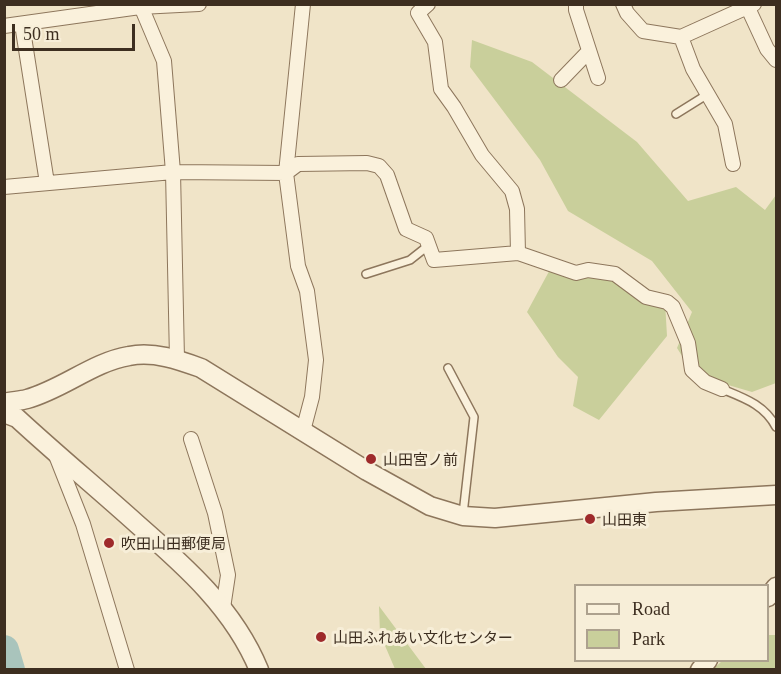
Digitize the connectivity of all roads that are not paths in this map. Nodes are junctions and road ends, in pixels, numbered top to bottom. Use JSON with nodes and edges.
{"nodes":[{"id":1,"x":199,"y":4,"type":"edge"},
{"id":2,"x":303,"y":4,"type":"edge"},
{"id":3,"x":428,"y":4,"type":"edge"},
{"id":4,"x":576,"y":4,"type":"edge"},
{"id":5,"x":623,"y":4,"type":"edge"},
{"id":6,"x":140,"y":6,"type":"edge"},
{"id":7,"x":751,"y":7,"type":"edge"},
{"id":8,"x":22,"y":24,"type":"junction"},
{"id":9,"x":4,"y":26,"type":"edge"},
{"id":10,"x":681,"y":37,"type":"junction"},
{"id":11,"x":589,"y":51,"type":"junction"},
{"id":12,"x":777,"y":60,"type":"edge"},
{"id":13,"x":598,"y":78,"type":"dead end"},
{"id":14,"x":561,"y":80,"type":"dead end"},
{"id":15,"x":708,"y":94,"type":"junction"},
{"id":16,"x":676,"y":114,"type":"dead end"},
{"id":17,"x":733,"y":164,"type":"dead end"},
{"id":18,"x":173,"y":172,"type":"junction"},
{"id":19,"x":286,"y":173,"type":"junction"},
{"id":20,"x":47,"y":183,"type":"junction"},
{"id":21,"x":4,"y":187,"type":"edge"},
{"id":22,"x":429,"y":245,"type":"junction"},
{"id":23,"x":518,"y":253,"type":"junction"},
{"id":24,"x":366,"y":274,"type":"dead end"},
{"id":25,"x":177,"y":359,"type":"junction"},
{"id":26,"x":448,"y":368,"type":"dead end"},
{"id":27,"x":722,"y":389,"type":"joint"},
{"id":28,"x":4,"y":403,"type":"edge"},
{"id":29,"x":4,"y":413,"type":"edge"},
{"id":30,"x":777,"y":427,"type":"edge"},
{"id":31,"x":303,"y":431,"type":"junction"},
{"id":32,"x":191,"y":439,"type":"dead end"},
{"id":33,"x":55,"y":453,"type":"junction"},
{"id":34,"x":777,"y":495,"type":"edge"},
{"id":35,"x":463,"y":516,"type":"junction"},
{"id":36,"x":224,"y":608,"type":"junction"},
{"id":37,"x":127,"y":669,"type":"edge"},
{"id":38,"x":260,"y":669,"type":"edge"}],
"edges":[{"from":1,"to":6,"type":"street"},
{"from":2,"to":19,"type":"street"},
{"from":3,"to":23,"type":"street"},
{"from":4,"to":11,"type":"street"},
{"from":5,"to":10,"type":"street"},
{"from":6,"to":8,"type":"street"},
{"from":6,"to":18,"type":"street"},
{"from":7,"to":10,"type":"street"},
{"from":7,"to":12,"type":"street"},
{"from":8,"to":9,"type":"street"},
{"from":8,"to":20,"type":"street"},
{"from":10,"to":15,"type":"street"},
{"from":11,"to":13,"type":"street"},
{"from":11,"to":14,"type":"street"},
{"from":15,"to":16,"type":"lane"},
{"from":15,"to":17,"type":"street"},
{"from":18,"to":19,"type":"street"},
{"from":18,"to":20,"type":"street"},
{"from":18,"to":25,"type":"street"},
{"from":19,"to":22,"type":"street"},
{"from":19,"to":31,"type":"street"},
{"from":20,"to":21,"type":"street"},
{"from":22,"to":23,"type":"street"},
{"from":22,"to":24,"type":"lane"},
{"from":23,"to":27,"type":"street"},
{"from":25,"to":28,"type":"street"},
{"from":25,"to":31,"type":"street"},
{"from":26,"to":35,"type":"lane"},
{"from":27,"to":30,"type":"lane"},
{"from":29,"to":33,"type":"street"},
{"from":31,"to":35,"type":"street"},
{"from":32,"to":36,"type":"street"},
{"from":33,"to":36,"type":"street"},
{"from":33,"to":37,"type":"street"},
{"from":34,"to":35,"type":"street"},
{"from":36,"to":38,"type":"street"}]}
